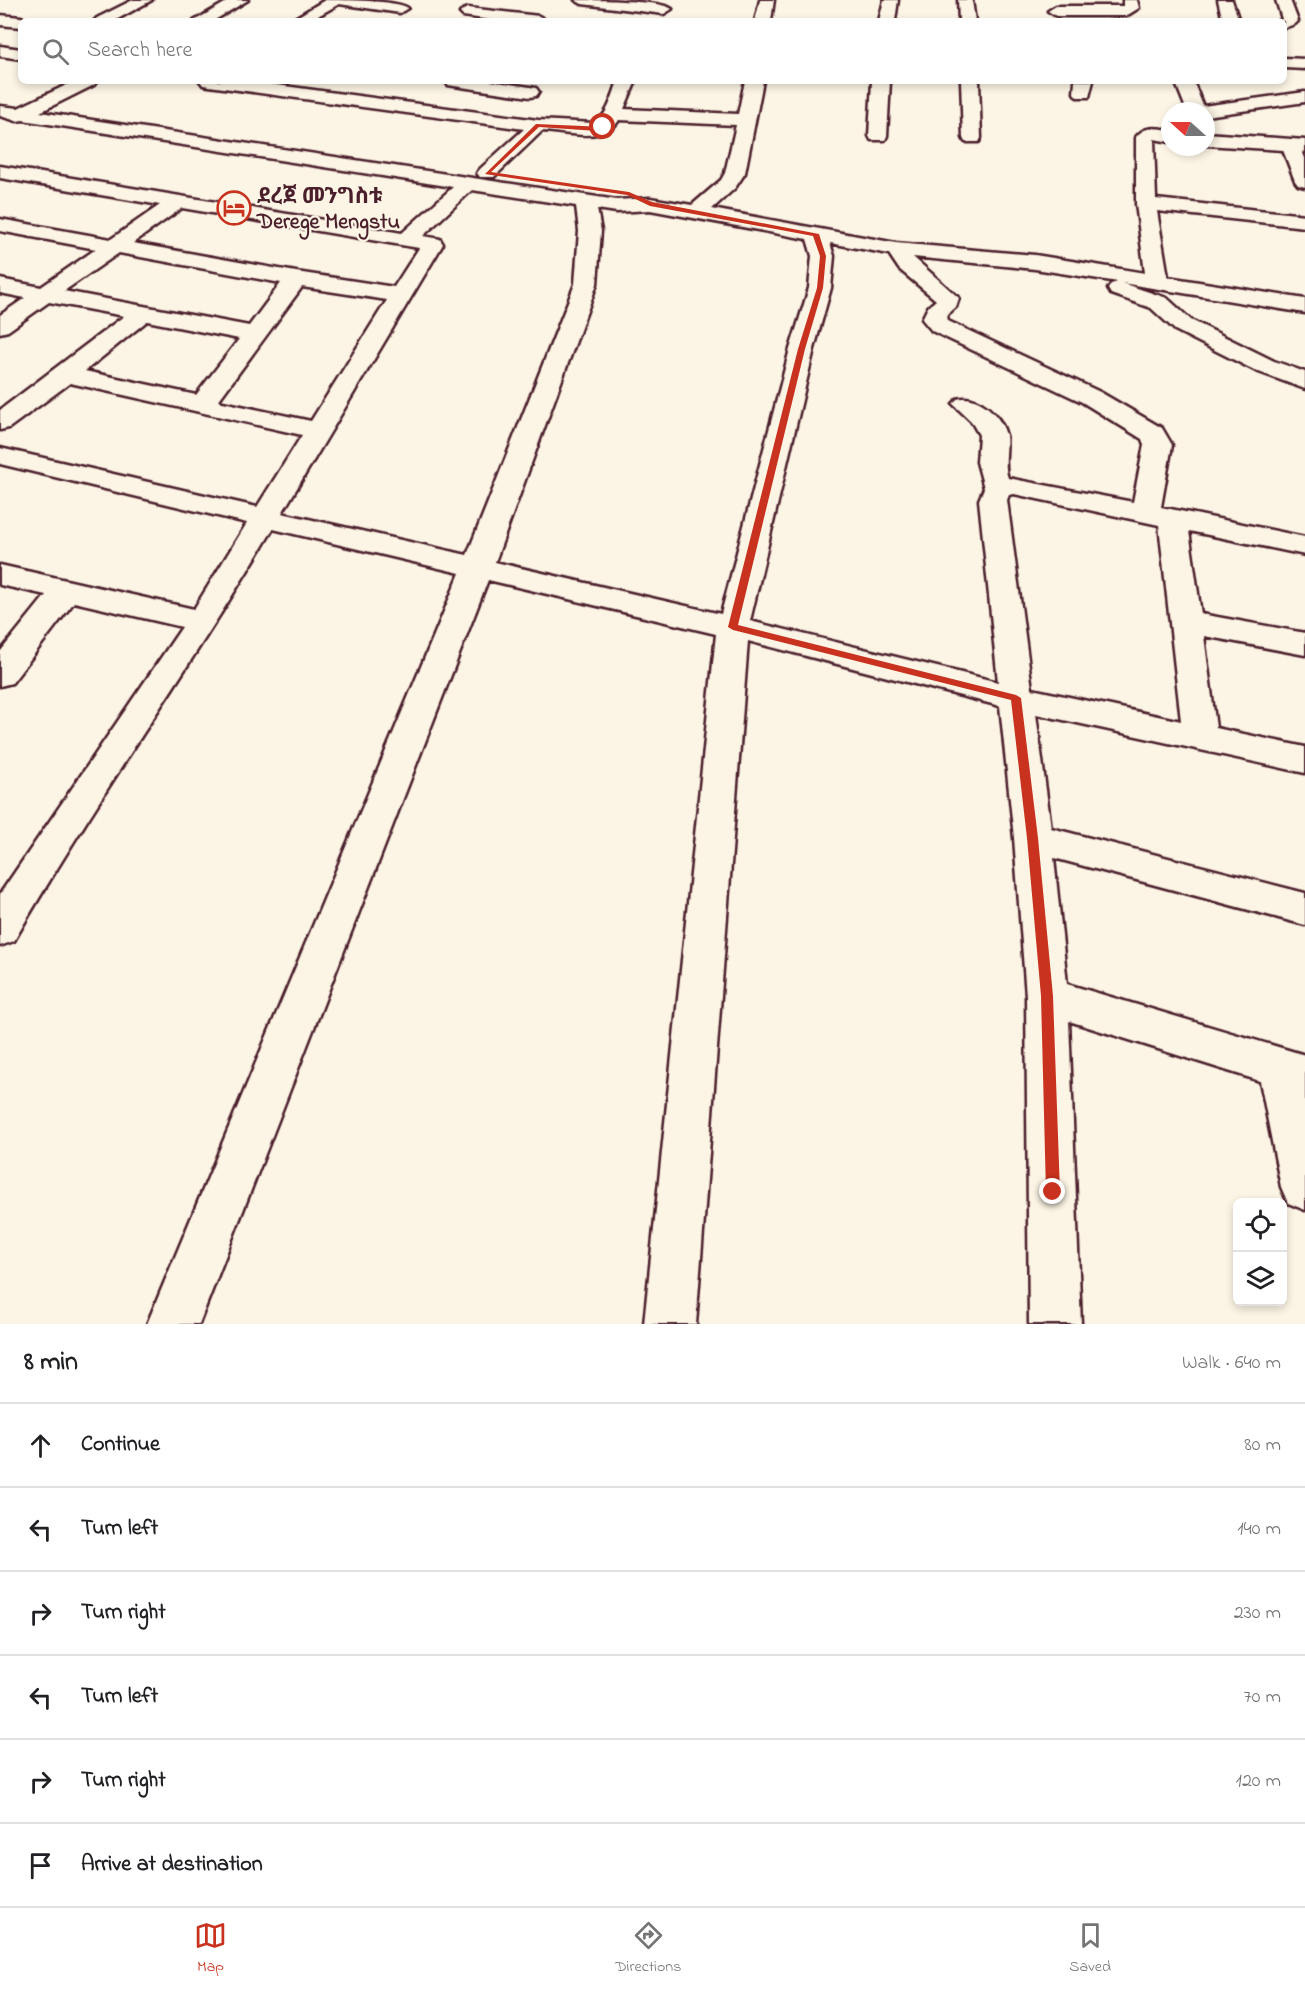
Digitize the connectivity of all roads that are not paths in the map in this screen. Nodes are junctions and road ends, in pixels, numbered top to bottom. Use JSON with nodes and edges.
{"nodes":[{"id":1,"x":241,"y":0,"type":"edge"},
{"id":2,"x":337,"y":0,"type":"edge"},
{"id":3,"x":488,"y":0,"type":"edge"},
{"id":4,"x":587,"y":0,"type":"edge"},
{"id":5,"x":767,"y":0,"type":"edge"},
{"id":6,"x":891,"y":0,"type":"edge"},
{"id":7,"x":965,"y":0,"type":"edge"},
{"id":8,"x":1130,"y":0,"type":"edge"},
{"id":9,"x":1225,"y":0,"type":"edge"},
{"id":10,"x":1283,"y":0,"type":"edge"},
{"id":11,"x":1292,"y":0,"type":"edge"},
{"id":12,"x":1302,"y":1,"type":"edge"},
{"id":13,"x":109,"y":3,"type":"dead end"},
{"id":14,"x":139,"y":3,"type":"edge"},
{"id":15,"x":407,"y":4,"type":"edge"},
{"id":16,"x":663,"y":10,"type":"edge"},
{"id":17,"x":1056,"y":11,"type":"dead end"},
{"id":18,"x":462,"y":17,"type":"edge"},
{"id":19,"x":108,"y":18,"type":"edge"},
{"id":20,"x":208,"y":18,"type":"edge"},
{"id":21,"x":304,"y":18,"type":"edge"},
{"id":22,"x":385,"y":18,"type":"edge"},
{"id":23,"x":481,"y":18,"type":"edge"},
{"id":24,"x":764,"y":18,"type":"edge"},
{"id":25,"x":888,"y":18,"type":"edge"},
{"id":26,"x":967,"y":18,"type":"edge"},
{"id":27,"x":1230,"y":18,"type":"edge"},
{"id":28,"x":0,"y":20,"type":"edge"},
{"id":29,"x":18,"y":22,"type":"edge"},
{"id":30,"x":1287,"y":22,"type":"edge"},
{"id":31,"x":0,"y":51,"type":"edge"},
{"id":32,"x":18,"y":54,"type":"edge"},
{"id":33,"x":1287,"y":63,"type":"edge"},
{"id":34,"x":1305,"y":64,"type":"edge"},
{"id":35,"x":1287,"y":78,"type":"edge"},
{"id":36,"x":82,"y":84,"type":"edge"},
{"id":37,"x":230,"y":84,"type":"edge"},
{"id":38,"x":501,"y":84,"type":"edge"},
{"id":39,"x":626,"y":84,"type":"edge"},
{"id":40,"x":753,"y":84,"type":"edge"},
{"id":41,"x":881,"y":84,"type":"edge"},
{"id":42,"x":970,"y":84,"type":"edge"},
{"id":43,"x":1185,"y":84,"type":"edge"},
{"id":44,"x":533,"y":86,"type":"edge"},
{"id":45,"x":1305,"y":86,"type":"edge"},
{"id":46,"x":1305,"y":97,"type":"edge"},
{"id":47,"x":0,"y":102,"type":"edge"},
{"id":48,"x":1192,"y":102,"type":"edge"},
{"id":49,"x":29,"y":110,"type":"junction"},
{"id":50,"x":1215,"y":110,"type":"edge"},
{"id":51,"x":0,"y":111,"type":"edge"},
{"id":52,"x":613,"y":114,"type":"junction"},
{"id":53,"x":746,"y":120,"type":"junction"},
{"id":54,"x":508,"y":122,"type":"junction"},
{"id":55,"x":0,"y":125,"type":"edge"},
{"id":56,"x":538,"y":125,"type":"junction"},
{"id":57,"x":1161,"y":135,"type":"edge"},
{"id":58,"x":878,"y":136,"type":"dead end"},
{"id":59,"x":972,"y":138,"type":"dead end"},
{"id":60,"x":1215,"y":138,"type":"edge"},
{"id":61,"x":1298,"y":146,"type":"edge"},
{"id":62,"x":0,"y":172,"type":"edge"},
{"id":63,"x":487,"y":173,"type":"junction"},
{"id":64,"x":1305,"y":181,"type":"edge"},
{"id":65,"x":468,"y":183,"type":"junction"},
{"id":66,"x":586,"y":201,"type":"junction"},
{"id":67,"x":177,"y":202,"type":"junction"},
{"id":68,"x":650,"y":204,"type":"junction"},
{"id":69,"x":1146,"y":204,"type":"junction"},
{"id":70,"x":696,"y":212,"type":"junction"},
{"id":71,"x":1305,"y":221,"type":"edge"},
{"id":72,"x":0,"y":225,"type":"edge"},
{"id":73,"x":816,"y":234,"type":"junction"},
{"id":74,"x":407,"y":240,"type":"junction"},
{"id":75,"x":114,"y":246,"type":"junction"},
{"id":76,"x":896,"y":249,"type":"junction"},
{"id":77,"x":1035,"y":262,"type":"junction"},
{"id":78,"x":296,"y":279,"type":"junction"},
{"id":79,"x":1157,"y":281,"type":"junction"},
{"id":80,"x":0,"y":286,"type":"edge"},
{"id":81,"x":46,"y":295,"type":"junction"},
{"id":82,"x":401,"y":295,"type":"junction"},
{"id":83,"x":1305,"y":306,"type":"edge"},
{"id":84,"x":143,"y":313,"type":"junction"},
{"id":85,"x":0,"y":326,"type":"edge"},
{"id":86,"x":253,"y":334,"type":"junction"},
{"id":87,"x":66,"y":374,"type":"junction"},
{"id":88,"x":1305,"y":381,"type":"edge"},
{"id":89,"x":202,"y":405,"type":"junction"},
{"id":90,"x":966,"y":405,"type":"dead end"},
{"id":91,"x":0,"y":422,"type":"edge"},
{"id":92,"x":319,"y":431,"type":"junction"},
{"id":93,"x":0,"y":456,"type":"edge"},
{"id":94,"x":998,"y":488,"type":"junction"},
{"id":95,"x":1160,"y":516,"type":"junction"},
{"id":96,"x":266,"y":519,"type":"junction"},
{"id":97,"x":1305,"y":546,"type":"edge"},
{"id":98,"x":478,"y":567,"type":"junction"},
{"id":99,"x":0,"y":575,"type":"edge"},
{"id":100,"x":67,"y":590,"type":"junction"},
{"id":101,"x":202,"y":621,"type":"junction"},
{"id":102,"x":1186,"y":622,"type":"junction"},
{"id":103,"x":733,"y":627,"type":"junction"},
{"id":104,"x":1305,"y":644,"type":"edge"},
{"id":105,"x":0,"y":675,"type":"edge"},
{"id":106,"x":1016,"y":698,"type":"junction"},
{"id":107,"x":1200,"y":737,"type":"junction"},
{"id":108,"x":1305,"y":760,"type":"edge"},
{"id":109,"x":1033,"y":838,"type":"junction"},
{"id":110,"x":14,"y":878,"type":"edge"},
{"id":111,"x":1305,"y":909,"type":"edge"},
{"id":112,"x":0,"y":929,"type":"edge"},
{"id":113,"x":1047,"y":996,"type":"junction"},
{"id":114,"x":1292,"y":1071,"type":"edge"},
{"id":115,"x":1305,"y":1187,"type":"edge"},
{"id":116,"x":173,"y":1324,"type":"edge"},
{"id":117,"x":670,"y":1324,"type":"edge"},
{"id":118,"x":1055,"y":1324,"type":"edge"}],
"edges":[{"from":1,"to":20,"type":"street"},
{"from":2,"to":15,"type":"street"},
{"from":2,"to":21,"type":"street"},
{"from":3,"to":18,"type":"street"},
{"from":4,"to":16,"type":"street"},
{"from":5,"to":24,"type":"street"},
{"from":6,"to":25,"type":"street"},
{"from":7,"to":26,"type":"street"},
{"from":8,"to":17,"type":"street"},
{"from":9,"to":27,"type":"street"},
{"from":10,"to":30,"type":"street"},
{"from":11,"to":12,"type":"street"},
{"from":13,"to":14,"type":"street"},
{"from":14,"to":19,"type":"street"},
{"from":15,"to":22,"type":"street"},
{"from":18,"to":23,"type":"street"},
{"from":28,"to":29,"type":"street"},
{"from":31,"to":32,"type":"street"},
{"from":33,"to":34,"type":"street"},
{"from":35,"to":45,"type":"street"},
{"from":36,"to":49,"type":"street"},
{"from":37,"to":54,"type":"street"},
{"from":38,"to":44,"type":"street"},
{"from":39,"to":52,"type":"street"},
{"from":40,"to":53,"type":"street"},
{"from":41,"to":58,"type":"street"},
{"from":42,"to":59,"type":"street"},
{"from":43,"to":48,"type":"street"},
{"from":44,"to":54,"type":"street"},
{"from":46,"to":50,"type":"street"},
{"from":47,"to":49,"type":"street"},
{"from":49,"to":51,"type":"street"},
{"from":49,"to":55,"type":"street"},
{"from":49,"to":63,"type":"street"},
{"from":49,"to":65,"type":"street"},
{"from":52,"to":53,"type":"street"},
{"from":52,"to":56,"type":"street"},
{"from":53,"to":70,"type":"street"},
{"from":54,"to":56,"type":"street"},
{"from":56,"to":63,"type":"street"},
{"from":57,"to":69,"type":"street"},
{"from":60,"to":61,"type":"street"},
{"from":61,"to":64,"type":"street"},
{"from":62,"to":67,"type":"street"},
{"from":63,"to":68,"type":"street"},
{"from":65,"to":66,"type":"street"},
{"from":65,"to":74,"type":"street"},
{"from":66,"to":68,"type":"street"},
{"from":66,"to":98,"type":"street"},
{"from":67,"to":74,"type":"street"},
{"from":67,"to":75,"type":"street"},
{"from":68,"to":70,"type":"street"},
{"from":69,"to":71,"type":"street"},
{"from":69,"to":79,"type":"street"},
{"from":70,"to":73,"type":"street"},
{"from":72,"to":75,"type":"street"},
{"from":73,"to":76,"type":"street"},
{"from":73,"to":103,"type":"street"},
{"from":74,"to":82,"type":"street"},
{"from":75,"to":78,"type":"street"},
{"from":75,"to":81,"type":"street"},
{"from":76,"to":77,"type":"street"},
{"from":76,"to":95,"type":"street"},
{"from":77,"to":79,"type":"street"},
{"from":77,"to":88,"type":"street"},
{"from":78,"to":82,"type":"street"},
{"from":78,"to":86,"type":"street"},
{"from":79,"to":83,"type":"street"},
{"from":80,"to":81,"type":"street"},
{"from":81,"to":84,"type":"street"},
{"from":81,"to":85,"type":"street"},
{"from":82,"to":92,"type":"street"},
{"from":84,"to":86,"type":"street"},
{"from":84,"to":87,"type":"street"},
{"from":86,"to":89,"type":"street"},
{"from":87,"to":89,"type":"street"},
{"from":87,"to":91,"type":"street"},
{"from":89,"to":92,"type":"street"},
{"from":90,"to":94,"type":"street"},
{"from":92,"to":96,"type":"street"},
{"from":93,"to":96,"type":"street"},
{"from":94,"to":95,"type":"street"},
{"from":94,"to":106,"type":"street"},
{"from":95,"to":97,"type":"street"},
{"from":95,"to":102,"type":"street"},
{"from":96,"to":98,"type":"street"},
{"from":96,"to":101,"type":"street"},
{"from":98,"to":103,"type":"street"},
{"from":98,"to":116,"type":"street"},
{"from":99,"to":100,"type":"street"},
{"from":100,"to":101,"type":"street"},
{"from":100,"to":105,"type":"street"},
{"from":101,"to":110,"type":"street"},
{"from":102,"to":104,"type":"street"},
{"from":102,"to":107,"type":"street"},
{"from":103,"to":106,"type":"street"},
{"from":103,"to":117,"type":"street"},
{"from":106,"to":107,"type":"street"},
{"from":106,"to":109,"type":"street"},
{"from":107,"to":108,"type":"street"},
{"from":109,"to":111,"type":"street"},
{"from":109,"to":113,"type":"street"},
{"from":110,"to":112,"type":"street"},
{"from":113,"to":114,"type":"street"},
{"from":113,"to":118,"type":"street"},
{"from":114,"to":115,"type":"street"}]}
